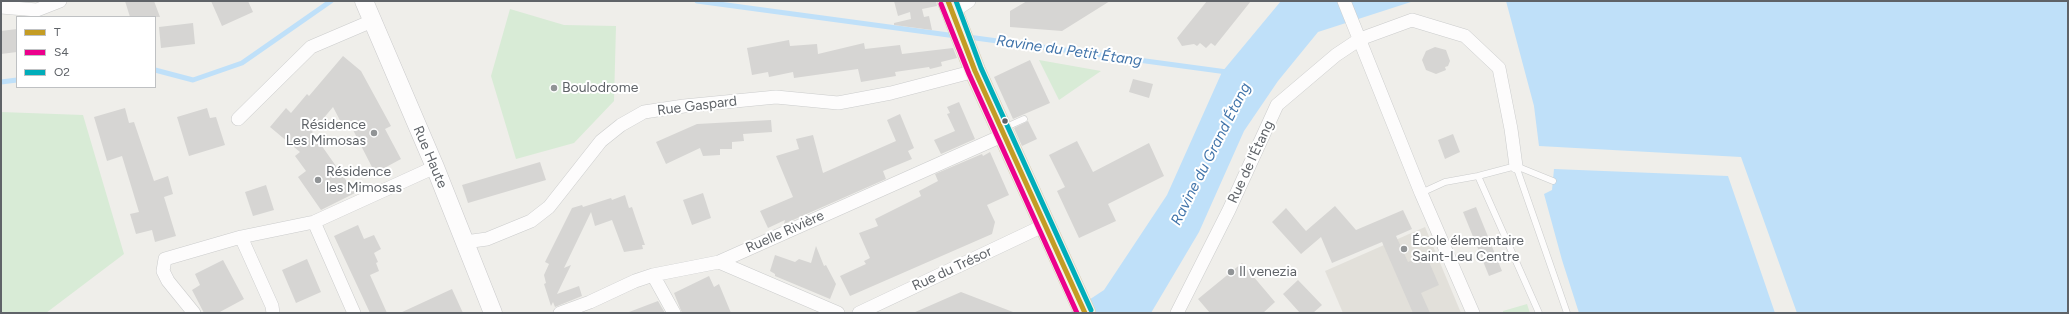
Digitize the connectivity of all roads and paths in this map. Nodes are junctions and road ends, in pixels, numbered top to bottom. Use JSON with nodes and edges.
{"nodes":[{"id":1,"x":60,"y":1,"type":"edge"},
{"id":2,"x":969,"y":1,"type":"edge"},
{"id":3,"x":1344,"y":1,"type":"edge"},
{"id":4,"x":1,"y":7,"type":"edge"},
{"id":5,"x":368,"y":10,"type":"edge"},
{"id":6,"x":952,"y":13,"type":"edge"},
{"id":7,"x":1358,"y":33,"type":"junction"},
{"id":8,"x":972,"y":65,"type":"junction"},
{"id":9,"x":238,"y":119,"type":"dead end"},
{"id":10,"x":1024,"y":119,"type":"dead end"},
{"id":11,"x":1003,"y":132,"type":"junction"},
{"id":12,"x":1516,"y":166,"type":"junction"},
{"id":13,"x":435,"y":167,"type":"junction"},
{"id":14,"x":1478,"y":176,"type":"junction"},
{"id":15,"x":1553,"y":181,"type":"dead end"},
{"id":16,"x":1421,"y":193,"type":"junction"},
{"id":17,"x":314,"y":222,"type":"junction"},
{"id":18,"x":1045,"y":225,"type":"junction"},
{"id":19,"x":242,"y":237,"type":"junction"},
{"id":20,"x":464,"y":242,"type":"junction"},
{"id":21,"x":719,"y":262,"type":"junction"},
{"id":22,"x":653,"y":275,"type":"junction"},
{"id":23,"x":194,"y":313,"type":"edge"},
{"id":24,"x":273,"y":313,"type":"edge"},
{"id":25,"x":354,"y":313,"type":"edge"},
{"id":26,"x":494,"y":313,"type":"edge"},
{"id":27,"x":560,"y":313,"type":"edge"},
{"id":28,"x":674,"y":313,"type":"edge"},
{"id":29,"x":838,"y":313,"type":"edge"},
{"id":30,"x":859,"y":313,"type":"edge"},
{"id":31,"x":1084,"y":313,"type":"edge"},
{"id":32,"x":1177,"y":313,"type":"edge"},
{"id":33,"x":1473,"y":313,"type":"edge"},
{"id":34,"x":1539,"y":313,"type":"edge"},
{"id":35,"x":1567,"y":313,"type":"edge"}],
"edges":[{"from":1,"to":4,"type":"street"},
{"from":2,"to":6,"type":"street"},
{"from":3,"to":7,"type":"street"},
{"from":5,"to":9,"type":"street"},
{"from":5,"to":13,"type":"main road","name":"Rue Haute"},
{"from":6,"to":8,"type":"main road"},
{"from":7,"to":12,"type":"street","name":"Rue de l'Étang"},
{"from":7,"to":16,"type":"street"},
{"from":7,"to":32,"type":"street","name":"Rue de l'Étang"},
{"from":8,"to":11,"type":"main road"},
{"from":8,"to":20,"type":"street","name":"Rue Gaspard"},
{"from":10,"to":11,"type":"lane"},
{"from":11,"to":18,"type":"main road"},
{"from":11,"to":21,"type":"street","name":"Ruelle Rivière"},
{"from":12,"to":14,"type":"lane"},
{"from":12,"to":15,"type":"lane"},
{"from":12,"to":35,"type":"lane"},
{"from":13,"to":17,"type":"street"},
{"from":13,"to":20,"type":"main road","name":"Rue Haute"},
{"from":14,"to":16,"type":"lane"},
{"from":14,"to":34,"type":"lane"},
{"from":16,"to":33,"type":"street"},
{"from":17,"to":19,"type":"street"},
{"from":17,"to":25,"type":"street"},
{"from":18,"to":30,"type":"street","name":"Rue du Trésor"},
{"from":18,"to":31,"type":"main road"},
{"from":19,"to":23,"type":"street"},
{"from":19,"to":24,"type":"street"},
{"from":20,"to":26,"type":"main road","name":"Rue Haute"},
{"from":21,"to":22,"type":"street","name":"Ruelle Rivière"},
{"from":21,"to":29,"type":"street"},
{"from":22,"to":27,"type":"street","name":"Ruelle Rivière"},
{"from":22,"to":28,"type":"street"}]}
